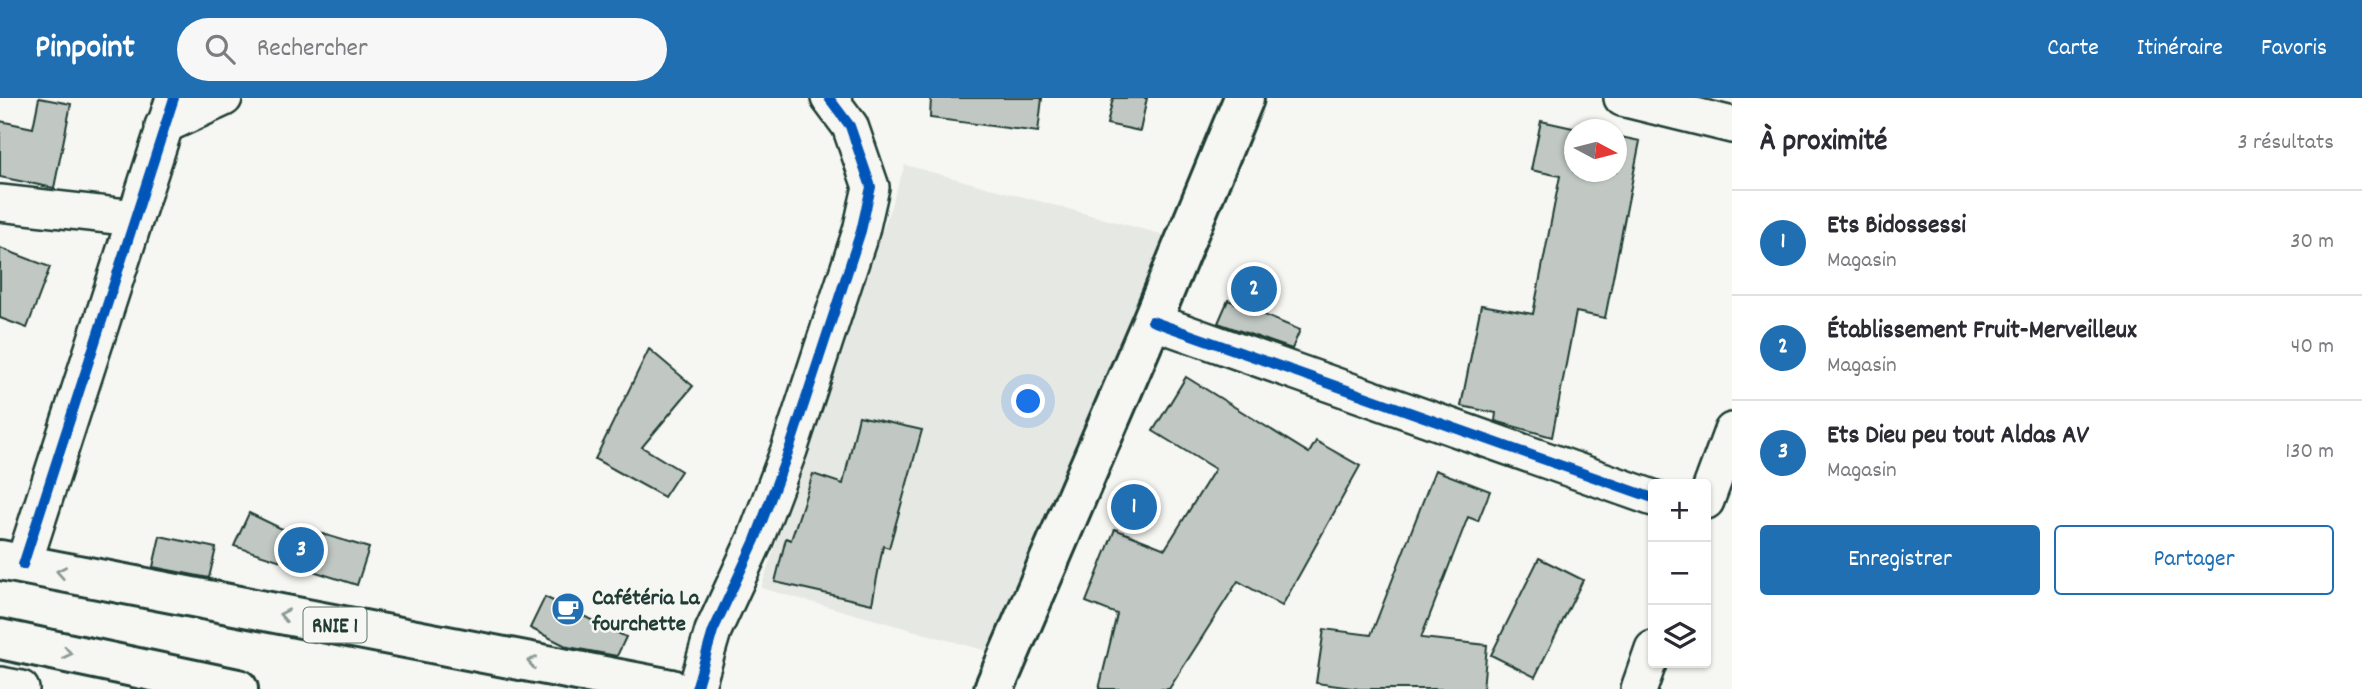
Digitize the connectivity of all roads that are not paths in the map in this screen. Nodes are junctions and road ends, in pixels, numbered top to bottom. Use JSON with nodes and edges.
{"nodes":[{"id":1,"x":224,"y":98,"type":"edge"},
{"id":2,"x":829,"y":98,"type":"edge"},
{"id":3,"x":1244,"y":98,"type":"edge"},
{"id":4,"x":1622,"y":98,"type":"edge"},
{"id":5,"x":168,"y":112,"type":"edge"},
{"id":6,"x":1732,"y":125,"type":"edge"},
{"id":7,"x":0,"y":203,"type":"edge"},
{"id":8,"x":135,"y":218,"type":"junction"},
{"id":9,"x":1152,"y":321,"type":"junction"},
{"id":10,"x":1732,"y":431,"type":"edge"},
{"id":11,"x":1711,"y":488,"type":"edge"},
{"id":12,"x":1648,"y":496,"type":"edge"},
{"id":13,"x":12,"y":563,"type":"edge"},
{"id":14,"x":0,"y":639,"type":"edge"},
{"id":15,"x":1648,"y":663,"type":"edge"},
{"id":16,"x":0,"y":685,"type":"edge"},
{"id":17,"x":21,"y":689,"type":"edge"},
{"id":18,"x":238,"y":689,"type":"edge"},
{"id":19,"x":671,"y":689,"type":"edge"},
{"id":20,"x":696,"y":689,"type":"edge"},
{"id":21,"x":994,"y":689,"type":"edge"},
{"id":22,"x":1639,"y":689,"type":"edge"}],
"edges":[{"from":1,"to":5,"type":"street"},
{"from":2,"to":20,"type":"street"},
{"from":3,"to":9,"type":"main road"},
{"from":4,"to":6,"type":"street"},
{"from":5,"to":8,"type":"street"},
{"from":7,"to":8,"type":"street"},
{"from":8,"to":13,"type":"street"},
{"from":9,"to":12,"type":"street"},
{"from":9,"to":21,"type":"main road"},
{"from":10,"to":11,"type":"street"},
{"from":19,"to":13,"type":"main road","number":"RNIE 1","one_way":true},
{"from":14,"to":18,"type":"main road","one_way":true},
{"from":15,"to":22,"type":"street"},
{"from":16,"to":17,"type":"street"}]}
